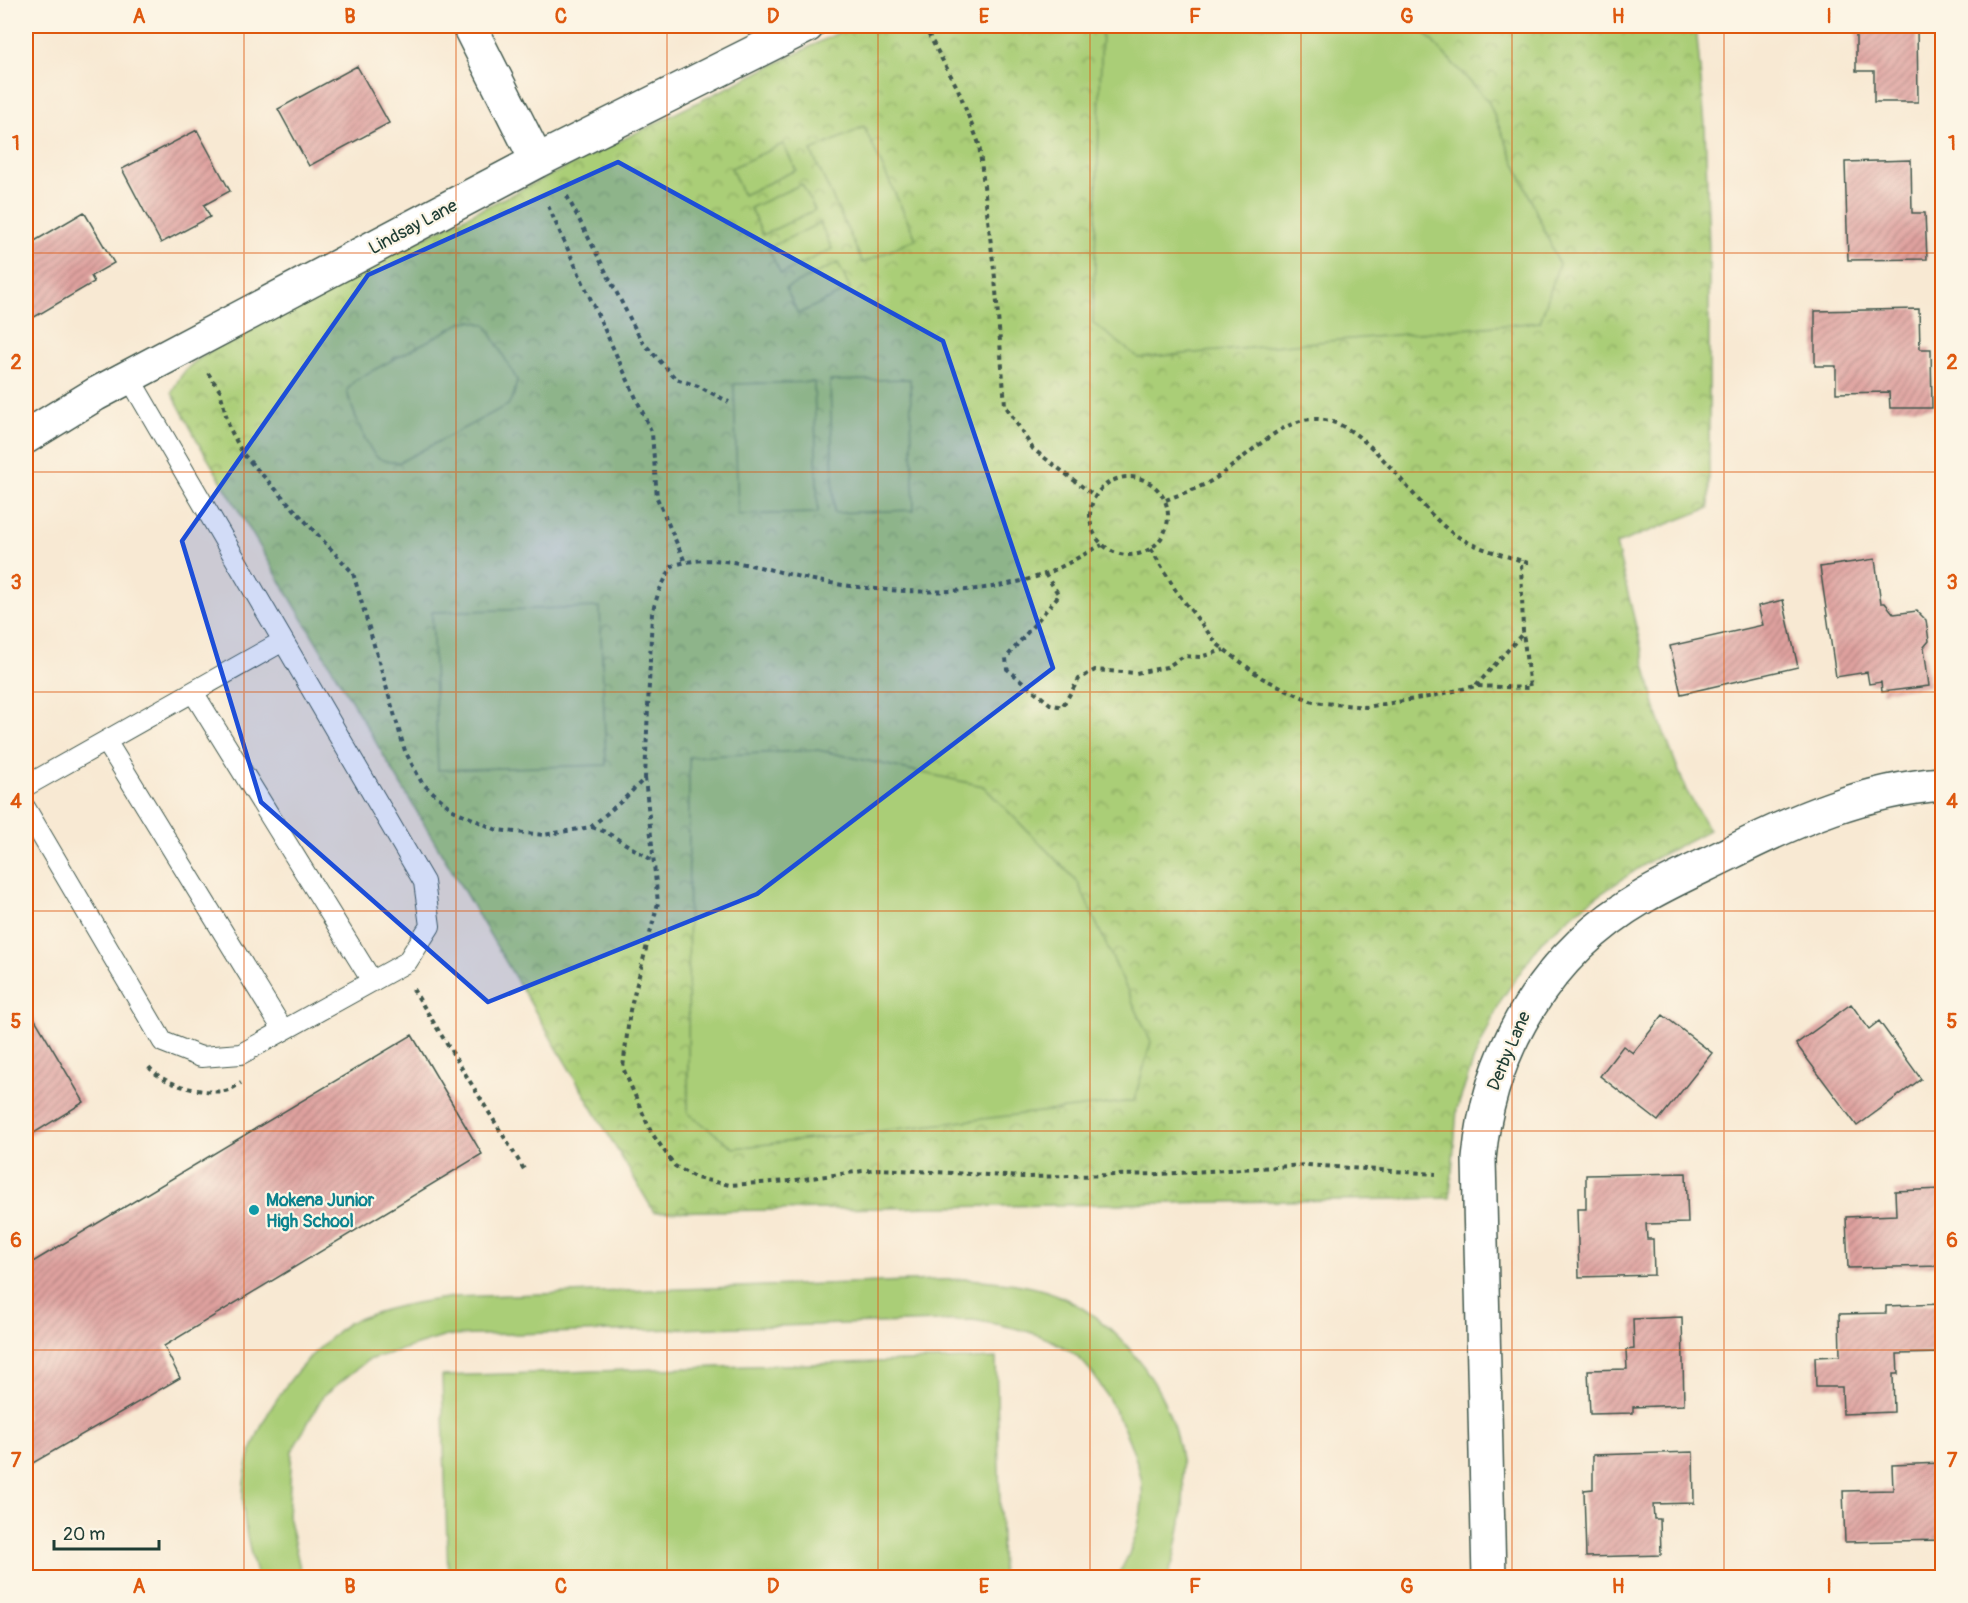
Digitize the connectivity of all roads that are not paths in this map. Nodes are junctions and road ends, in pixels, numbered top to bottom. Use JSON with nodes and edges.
{"nodes":[{"id":1,"x":469,"y":26,"type":"edge"},
{"id":2,"x":807,"y":26,"type":"edge"},
{"id":3,"x":537,"y":161,"type":"junction"},
{"id":4,"x":129,"y":377,"type":"junction"},
{"id":5,"x":26,"y":437,"type":"edge"},
{"id":6,"x":283,"y":641,"type":"junction"},
{"id":7,"x":193,"y":692,"type":"junction"},
{"id":8,"x":106,"y":741,"type":"junction"},
{"id":9,"x":1942,"y":784,"type":"edge"},
{"id":10,"x":26,"y":786,"type":"edge"},
{"id":11,"x":26,"y":809,"type":"edge"},
{"id":12,"x":372,"y":981,"type":"junction"},
{"id":13,"x":283,"y":1030,"type":"junction"},
{"id":14,"x":1489,"y":1578,"type":"edge"}],
"edges":[{"from":1,"to":3,"type":"street"},
{"from":2,"to":3,"type":"street","name":"Lindsay Lane"},
{"from":3,"to":4,"type":"street","name":"Lindsay Lane"},
{"from":4,"to":5,"type":"street","name":"Lindsay Lane"},
{"from":4,"to":6,"type":"lane"},
{"from":6,"to":7,"type":"lane"},
{"from":6,"to":12,"type":"lane"},
{"from":7,"to":8,"type":"lane"},
{"from":7,"to":12,"type":"lane"},
{"from":8,"to":10,"type":"lane"},
{"from":8,"to":13,"type":"lane"},
{"from":9,"to":14,"type":"street","name":"Derby Lane"},
{"from":11,"to":13,"type":"lane"},
{"from":12,"to":13,"type":"lane"}]}
